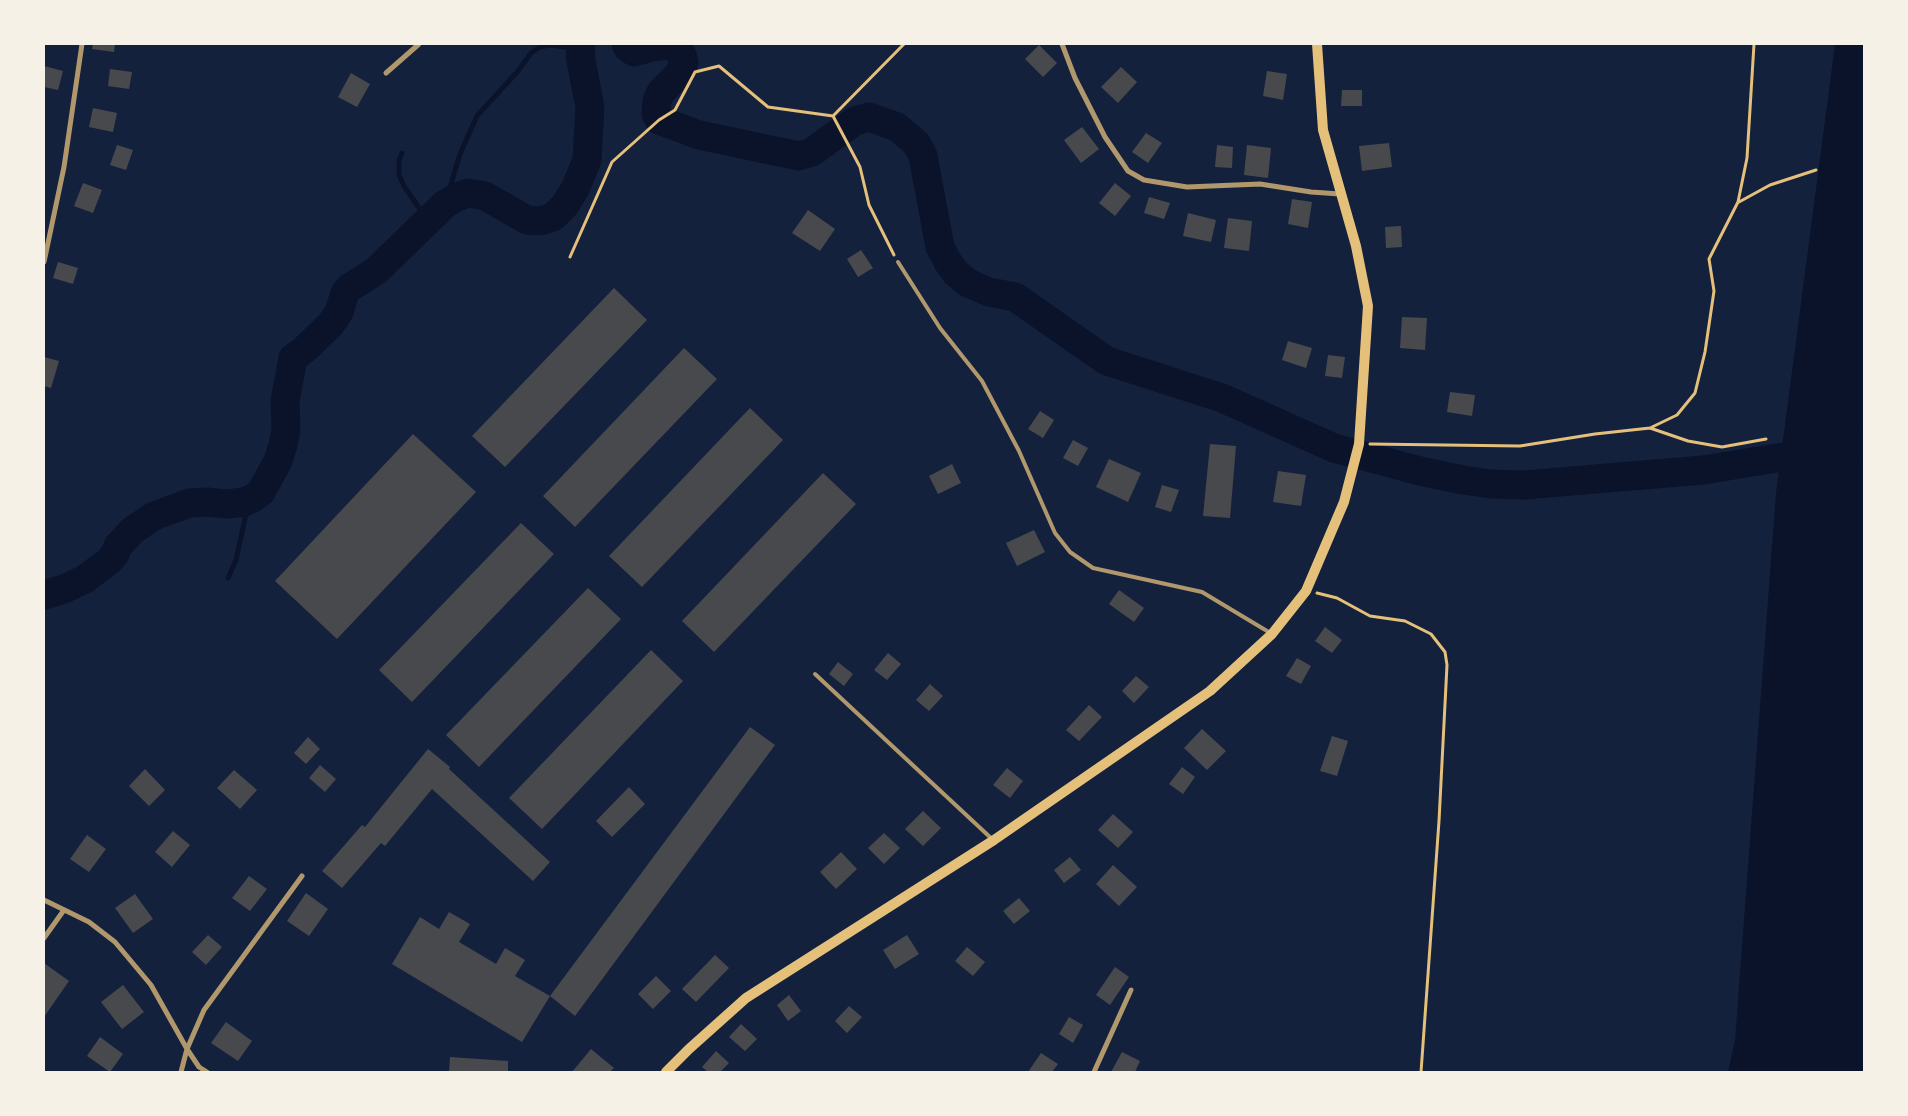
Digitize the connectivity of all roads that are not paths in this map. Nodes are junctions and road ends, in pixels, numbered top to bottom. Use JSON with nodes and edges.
{"nodes":[{"id":1,"x":82,"y":44,"type":"edge"},
{"id":2,"x":419,"y":44,"type":"edge"},
{"id":3,"x":1062,"y":44,"type":"edge"},
{"id":4,"x":1317,"y":44,"type":"edge"},
{"id":5,"x":386,"y":73,"type":"dead end"},
{"id":6,"x":1340,"y":194,"type":"junction"},
{"id":7,"x":44,"y":262,"type":"edge"},
{"id":8,"x":898,"y":262,"type":"road end"},
{"id":9,"x":1272,"y":634,"type":"junction"},
{"id":10,"x":815,"y":674,"type":"dead end"},
{"id":11,"x":994,"y":840,"type":"junction"},
{"id":12,"x":302,"y":876,"type":"dead end"},
{"id":13,"x":44,"y":900,"type":"edge"},
{"id":14,"x":64,"y":910,"type":"junction"},
{"id":15,"x":44,"y":938,"type":"edge"},
{"id":16,"x":1131,"y":990,"type":"dead end"},
{"id":17,"x":187,"y":1049,"type":"junction"},
{"id":18,"x":181,"y":1072,"type":"edge"},
{"id":19,"x":207,"y":1072,"type":"edge"},
{"id":20,"x":666,"y":1072,"type":"edge"},
{"id":21,"x":1094,"y":1072,"type":"edge"}],
"edges":[{"from":1,"to":7,"type":"street"},
{"from":2,"to":5,"type":"street"},
{"from":3,"to":6,"type":"street"},
{"from":4,"to":6,"type":"main road"},
{"from":6,"to":9,"type":"main road"},
{"from":8,"to":9,"type":"lane"},
{"from":9,"to":11,"type":"main road"},
{"from":10,"to":11,"type":"lane"},
{"from":11,"to":20,"type":"main road"},
{"from":12,"to":17,"type":"street"},
{"from":13,"to":14,"type":"street"},
{"from":14,"to":15,"type":"street"},
{"from":14,"to":17,"type":"street"},
{"from":16,"to":21,"type":"street"},
{"from":17,"to":18,"type":"street"},
{"from":17,"to":19,"type":"street"}]}
